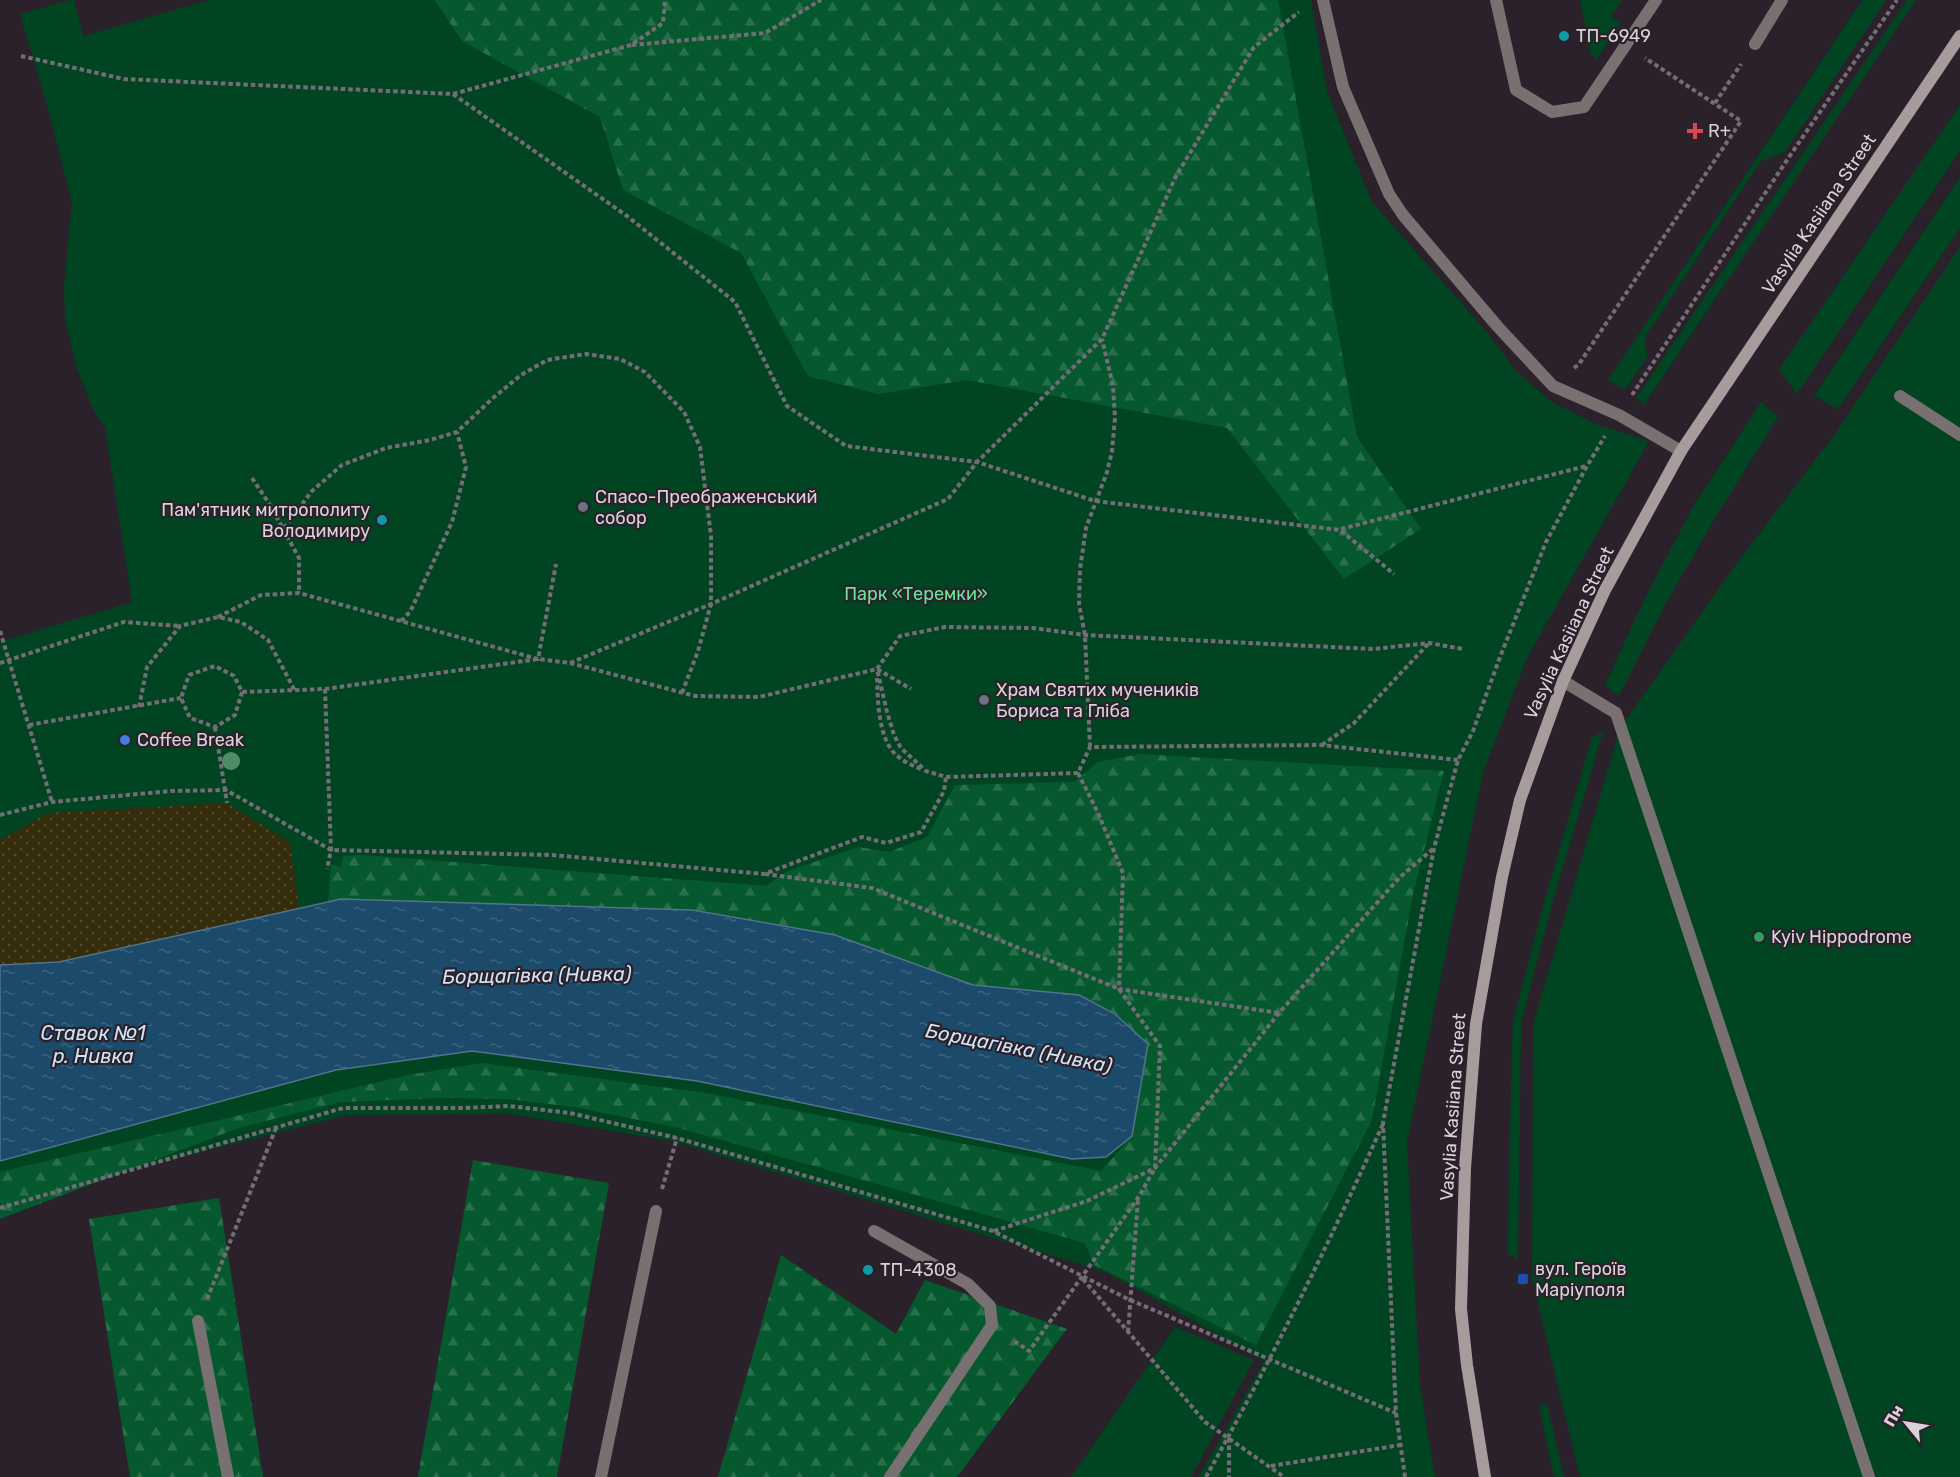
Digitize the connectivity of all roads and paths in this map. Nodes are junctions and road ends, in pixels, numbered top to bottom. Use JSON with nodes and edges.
{"nodes":[{"id":1,"x":665,"y":0,"type":"edge"},
{"id":2,"x":821,"y":0,"type":"edge"},
{"id":3,"x":1323,"y":0,"type":"edge"},
{"id":4,"x":1496,"y":0,"type":"edge"},
{"id":5,"x":1656,"y":0,"type":"edge"},
{"id":6,"x":1782,"y":0,"type":"edge"},
{"id":7,"x":1897,"y":0,"type":"edge"},
{"id":8,"x":1305,"y":7,"type":"dead end"},
{"id":9,"x":1960,"y":36,"type":"edge"},
{"id":10,"x":1755,"y":44,"type":"joint"},
{"id":11,"x":631,"y":45,"type":"junction"},
{"id":12,"x":1626,"y":45,"type":"junction"},
{"id":13,"x":21,"y":56,"type":"dead end"},
{"id":14,"x":453,"y":94,"type":"junction"},
{"id":15,"x":1715,"y":104,"type":"junction"},
{"id":16,"x":1102,"y":339,"type":"junction"},
{"id":17,"x":1579,"y":364,"type":"dead end"},
{"id":18,"x":1900,"y":396,"type":"dead end"},
{"id":19,"x":1619,"y":414,"type":"junction"},
{"id":20,"x":457,"y":432,"type":"junction"},
{"id":21,"x":1960,"y":435,"type":"edge"},
{"id":22,"x":1680,"y":451,"type":"junction"},
{"id":23,"x":977,"y":462,"type":"junction"},
{"id":24,"x":1587,"y":466,"type":"junction"},
{"id":25,"x":252,"y":478,"type":"dead end"},
{"id":26,"x":1095,"y":501,"type":"junction"},
{"id":27,"x":284,"y":528,"type":"junction"},
{"id":28,"x":1340,"y":530,"type":"junction"},
{"id":29,"x":556,"y":564,"type":"dead end"},
{"id":30,"x":1394,"y":574,"type":"dead end"},
{"id":31,"x":299,"y":593,"type":"junction"},
{"id":32,"x":711,"y":604,"type":"junction"},
{"id":33,"x":218,"y":617,"type":"junction"},
{"id":34,"x":401,"y":621,"type":"junction"},
{"id":35,"x":180,"y":626,"type":"junction"},
{"id":36,"x":0,"y":631,"type":"edge"},
{"id":37,"x":1085,"y":635,"type":"junction"},
{"id":38,"x":1429,"y":643,"type":"junction"},
{"id":39,"x":1463,"y":649,"type":"dead end"},
{"id":40,"x":538,"y":659,"type":"junction"},
{"id":41,"x":9,"y":660,"type":"junction"},
{"id":42,"x":0,"y":663,"type":"edge"},
{"id":43,"x":570,"y":663,"type":"junction"},
{"id":44,"x":877,"y":669,"type":"junction"},
{"id":45,"x":1563,"y":681,"type":"junction"},
{"id":46,"x":325,"y":689,"type":"junction"},
{"id":47,"x":911,"y":690,"type":"dead end"},
{"id":48,"x":294,"y":691,"type":"junction"},
{"id":49,"x":242,"y":693,"type":"junction"},
{"id":50,"x":682,"y":693,"type":"junction"},
{"id":51,"x":181,"y":698,"type":"junction"},
{"id":52,"x":139,"y":707,"type":"junction"},
{"id":53,"x":29,"y":725,"type":"junction"},
{"id":54,"x":215,"y":727,"type":"junction"},
{"id":55,"x":1321,"y":745,"type":"junction"},
{"id":56,"x":1090,"y":747,"type":"junction"},
{"id":57,"x":1458,"y":760,"type":"junction"},
{"id":58,"x":926,"y":771,"type":"junction"},
{"id":59,"x":1078,"y":773,"type":"junction"},
{"id":60,"x":946,"y":777,"type":"junction"},
{"id":61,"x":226,"y":790,"type":"junction"},
{"id":62,"x":52,"y":802,"type":"junction"},
{"id":63,"x":227,"y":803,"type":"dead end"},
{"id":64,"x":0,"y":815,"type":"edge"},
{"id":65,"x":1434,"y":848,"type":"junction"},
{"id":66,"x":331,"y":850,"type":"junction"},
{"id":67,"x":327,"y":869,"type":"dead end"},
{"id":68,"x":764,"y":874,"type":"junction"},
{"id":69,"x":1119,"y":989,"type":"junction"},
{"id":70,"x":1279,"y":1013,"type":"junction"},
{"id":71,"x":1383,"y":1123,"type":"junction"},
{"id":72,"x":276,"y":1127,"type":"junction"},
{"id":73,"x":677,"y":1138,"type":"junction"},
{"id":74,"x":1155,"y":1168,"type":"junction"},
{"id":75,"x":1138,"y":1198,"type":"junction"},
{"id":76,"x":0,"y":1208,"type":"edge"},
{"id":77,"x":656,"y":1211,"type":"joint"},
{"id":78,"x":874,"y":1231,"type":"dead end"},
{"id":79,"x":993,"y":1231,"type":"junction"},
{"id":80,"x":1081,"y":1276,"type":"junction"},
{"id":81,"x":1130,"y":1300,"type":"junction"},
{"id":82,"x":198,"y":1321,"type":"joint"},
{"id":83,"x":992,"y":1325,"type":"junction"},
{"id":84,"x":1128,"y":1333,"type":"junction"},
{"id":85,"x":1269,"y":1360,"type":"junction"},
{"id":86,"x":1396,"y":1413,"type":"junction"},
{"id":87,"x":1228,"y":1437,"type":"junction"},
{"id":88,"x":1400,"y":1445,"type":"junction"},
{"id":89,"x":1270,"y":1467,"type":"junction"},
{"id":90,"x":228,"y":1477,"type":"edge"},
{"id":91,"x":601,"y":1477,"type":"edge"},
{"id":92,"x":890,"y":1477,"type":"edge"},
{"id":93,"x":1206,"y":1477,"type":"edge"},
{"id":94,"x":1229,"y":1477,"type":"edge"},
{"id":95,"x":1284,"y":1477,"type":"edge"},
{"id":96,"x":1405,"y":1477,"type":"edge"},
{"id":97,"x":1485,"y":1477,"type":"edge"},
{"id":98,"x":1869,"y":1477,"type":"edge"}],
"edges":[{"from":1,"to":11,"type":"path"},
{"from":2,"to":11,"type":"path"},
{"from":3,"to":19,"type":"lane"},
{"from":4,"to":12,"type":"lane"},
{"from":5,"to":12,"type":"lane"},
{"from":6,"to":10,"type":"lane"},
{"from":7,"to":19,"type":"path"},
{"from":8,"to":16,"type":"path"},
{"from":9,"to":22,"type":"street","name":"Vasylia Kasiiana Street"},
{"from":10,"to":15,"type":"path"},
{"from":11,"to":14,"type":"path"},
{"from":12,"to":15,"type":"path"},
{"from":13,"to":14,"type":"path"},
{"from":14,"to":23,"type":"path"},
{"from":15,"to":17,"type":"path"},
{"from":16,"to":23,"type":"path"},
{"from":16,"to":26,"type":"path"},
{"from":18,"to":21,"type":"lane"},
{"from":19,"to":22,"type":"lane"},
{"from":19,"to":24,"type":"path"},
{"from":20,"to":27,"type":"path"},
{"from":20,"to":32,"type":"path"},
{"from":20,"to":34,"type":"path"},
{"from":22,"to":45,"type":"street","name":"Vasylia Kasiiana Street"},
{"from":23,"to":26,"type":"path"},
{"from":23,"to":32,"type":"path"},
{"from":24,"to":28,"type":"path"},
{"from":24,"to":57,"type":"path"},
{"from":25,"to":27,"type":"path"},
{"from":26,"to":28,"type":"path"},
{"from":26,"to":37,"type":"path"},
{"from":27,"to":31,"type":"path"},
{"from":28,"to":30,"type":"path"},
{"from":29,"to":40,"type":"path"},
{"from":31,"to":33,"type":"path"},
{"from":31,"to":34,"type":"path"},
{"from":32,"to":43,"type":"path"},
{"from":32,"to":50,"type":"path"},
{"from":33,"to":35,"type":"path"},
{"from":33,"to":48,"type":"path"},
{"from":34,"to":40,"type":"path"},
{"from":35,"to":41,"type":"path"},
{"from":35,"to":52,"type":"path"},
{"from":36,"to":41,"type":"path"},
{"from":37,"to":38,"type":"path"},
{"from":37,"to":44,"type":"path"},
{"from":37,"to":56,"type":"path"},
{"from":38,"to":39,"type":"path"},
{"from":38,"to":55,"type":"path"},
{"from":40,"to":43,"type":"path"},
{"from":40,"to":46,"type":"path"},
{"from":41,"to":42,"type":"path"},
{"from":41,"to":53,"type":"path"},
{"from":43,"to":50,"type":"path"},
{"from":44,"to":47,"type":"path"},
{"from":44,"to":50,"type":"path"},
{"from":44,"to":58,"type":"path"},
{"from":44,"to":58,"type":"path"},
{"from":45,"to":97,"type":"street","name":"Vasylia Kasiiana Street"},
{"from":45,"to":98,"type":"lane"},
{"from":46,"to":48,"type":"path"},
{"from":46,"to":66,"type":"path"},
{"from":48,"to":49,"type":"path"},
{"from":49,"to":51,"type":"path"},
{"from":49,"to":54,"type":"path"},
{"from":51,"to":52,"type":"path"},
{"from":51,"to":54,"type":"path"},
{"from":52,"to":53,"type":"path"},
{"from":53,"to":62,"type":"path"},
{"from":54,"to":61,"type":"path"},
{"from":55,"to":56,"type":"path"},
{"from":55,"to":57,"type":"path"},
{"from":56,"to":59,"type":"path"},
{"from":57,"to":65,"type":"path"},
{"from":58,"to":60,"type":"path"},
{"from":59,"to":60,"type":"path"},
{"from":59,"to":69,"type":"path"},
{"from":60,"to":68,"type":"path"},
{"from":61,"to":62,"type":"path"},
{"from":61,"to":63,"type":"path"},
{"from":61,"to":66,"type":"path"},
{"from":62,"to":64,"type":"path"},
{"from":65,"to":70,"type":"path"},
{"from":65,"to":71,"type":"path"},
{"from":66,"to":67,"type":"path"},
{"from":66,"to":68,"type":"path"},
{"from":68,"to":69,"type":"path"},
{"from":69,"to":70,"type":"path"},
{"from":69,"to":74,"type":"path"},
{"from":70,"to":74,"type":"path"},
{"from":71,"to":85,"type":"path"},
{"from":71,"to":86,"type":"path"},
{"from":72,"to":73,"type":"path"},
{"from":72,"to":76,"type":"path"},
{"from":72,"to":82,"type":"path"},
{"from":73,"to":77,"type":"path"},
{"from":73,"to":79,"type":"path"},
{"from":74,"to":75,"type":"path"},
{"from":74,"to":79,"type":"path"},
{"from":75,"to":80,"type":"path"},
{"from":75,"to":81,"type":"path"},
{"from":77,"to":91,"type":"lane"},
{"from":78,"to":83,"type":"lane"},
{"from":79,"to":80,"type":"path"},
{"from":80,"to":81,"type":"path"},
{"from":80,"to":83,"type":"path"},
{"from":80,"to":84,"type":"path"},
{"from":81,"to":84,"type":"path"},
{"from":81,"to":85,"type":"path"},
{"from":82,"to":90,"type":"lane"},
{"from":83,"to":92,"type":"lane"},
{"from":84,"to":87,"type":"path"},
{"from":85,"to":86,"type":"path"},
{"from":85,"to":87,"type":"path"},
{"from":86,"to":88,"type":"path"},
{"from":87,"to":89,"type":"path"},
{"from":87,"to":93,"type":"path"},
{"from":87,"to":94,"type":"path"},
{"from":88,"to":89,"type":"path"},
{"from":88,"to":96,"type":"path"},
{"from":89,"to":95,"type":"path"}]}
